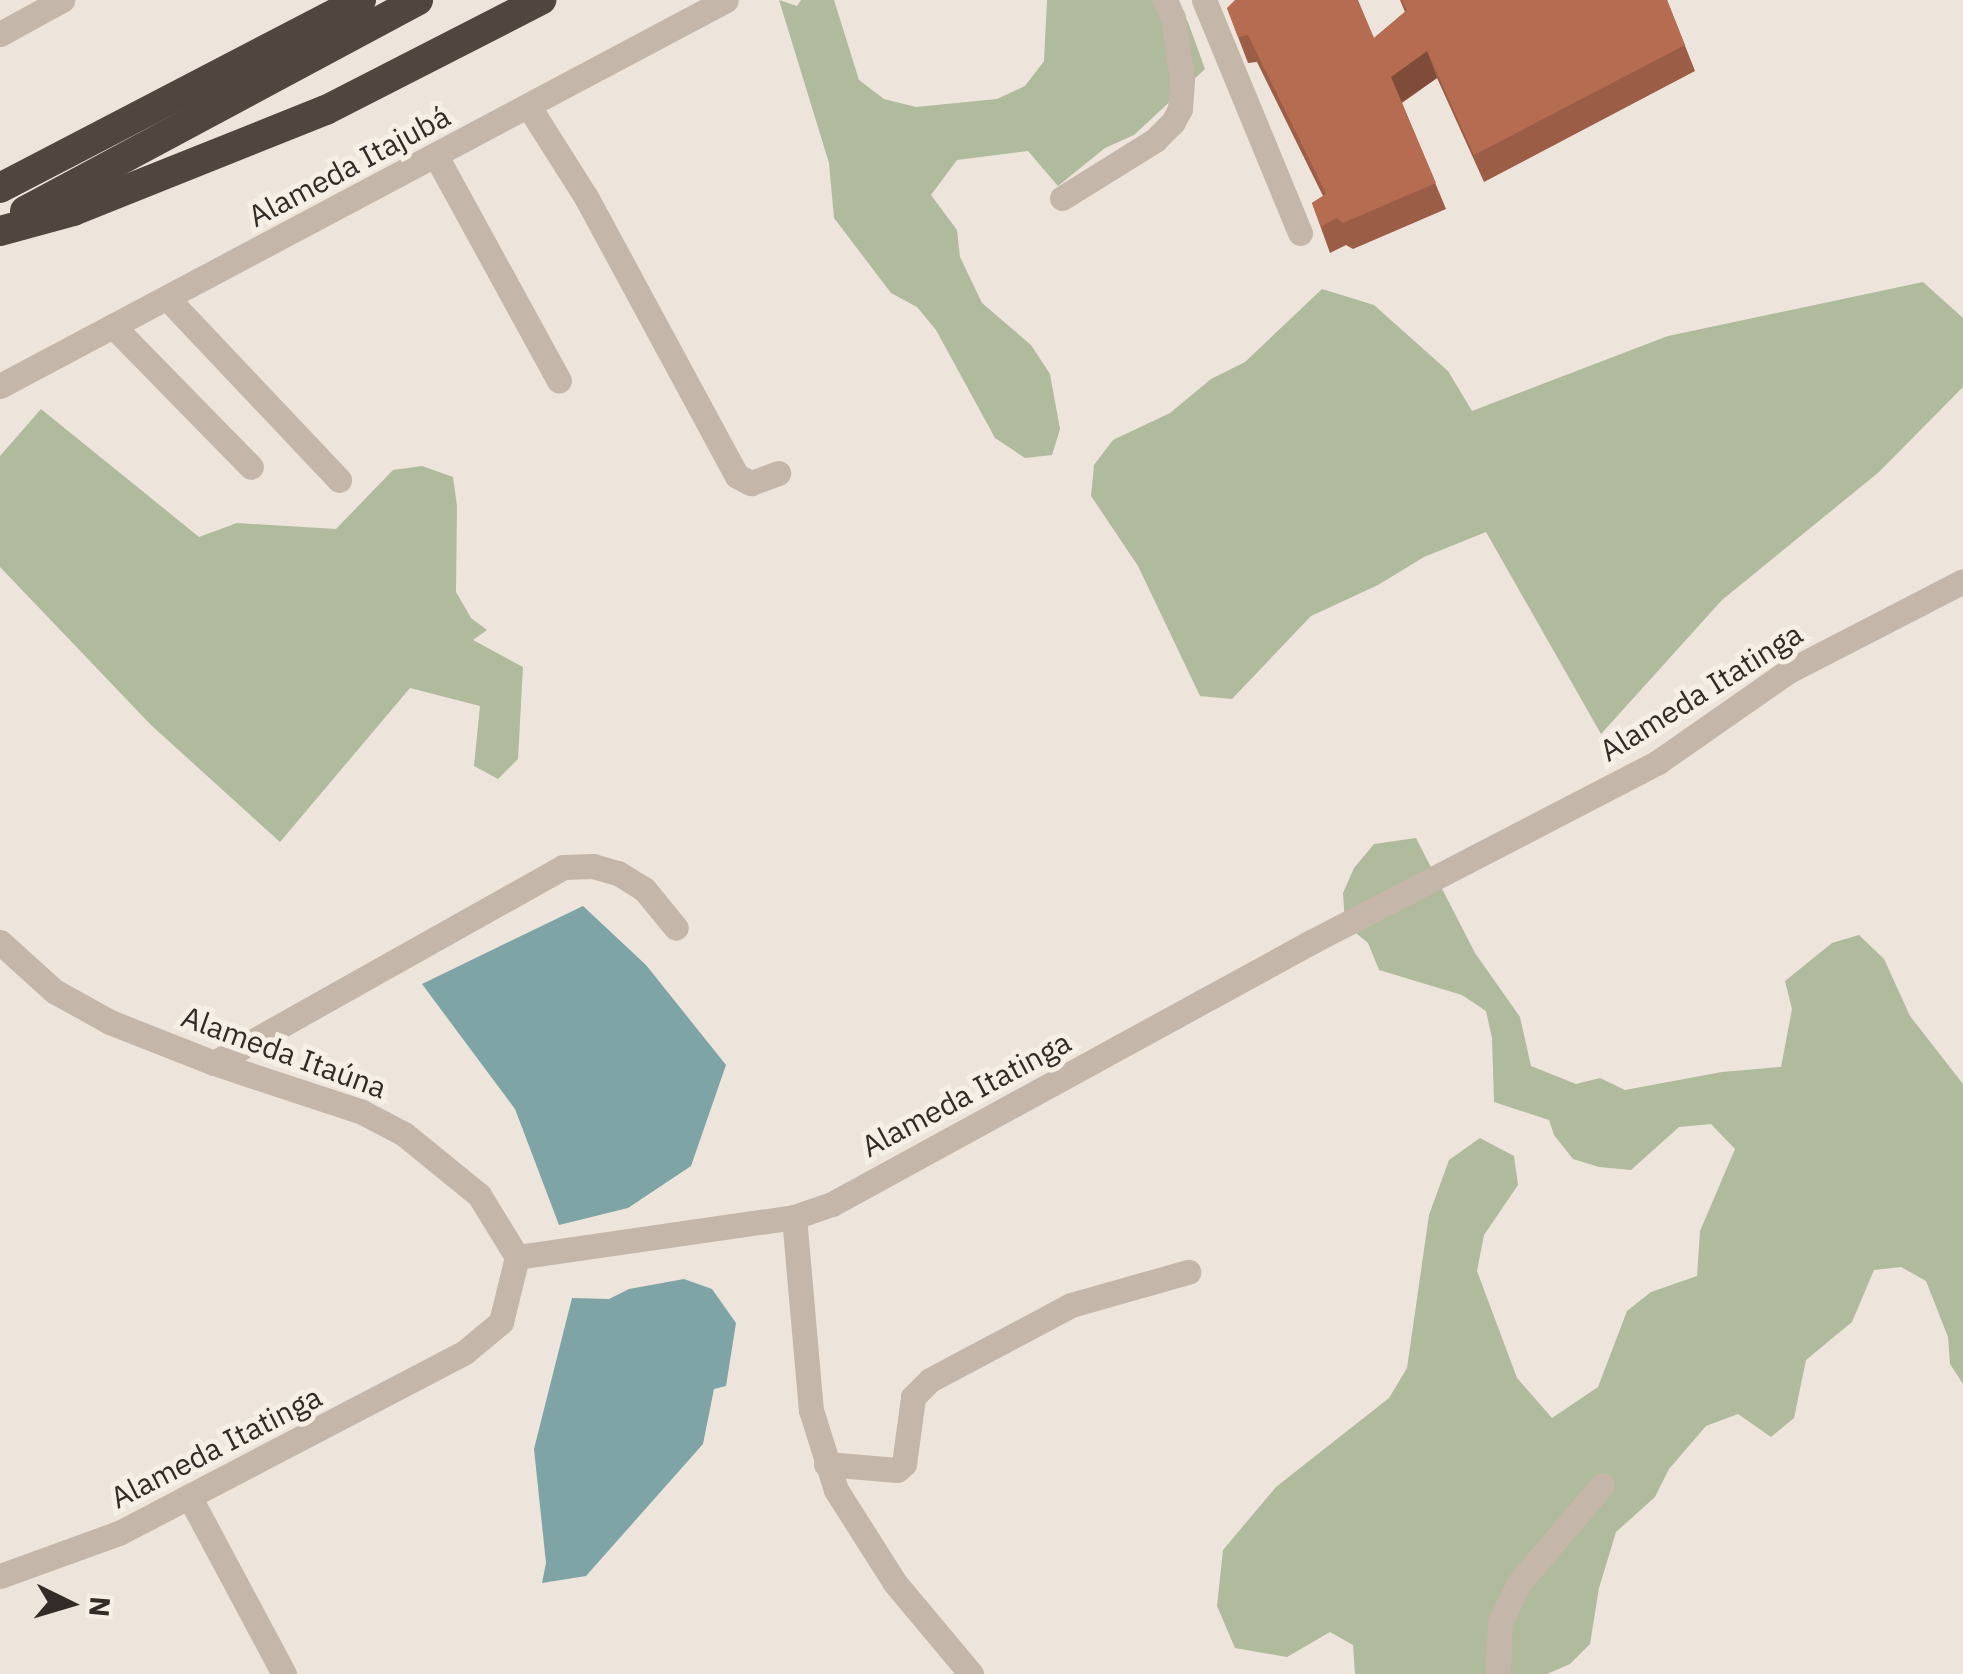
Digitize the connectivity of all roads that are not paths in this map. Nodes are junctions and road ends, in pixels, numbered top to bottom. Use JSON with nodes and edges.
{"nodes":[{"id":1,"x":62,"y":0,"type":"edge"},
{"id":2,"x":418,"y":0,"type":"edge"},
{"id":3,"x":541,"y":0,"type":"edge"},
{"id":4,"x":726,"y":0,"type":"edge"},
{"id":5,"x":1165,"y":0,"type":"edge"},
{"id":6,"x":1204,"y":0,"type":"edge"},
{"id":7,"x":357,"y":2,"type":"edge"},
{"id":8,"x":0,"y":34,"type":"edge"},
{"id":9,"x":529,"y":106,"type":"junction"},
{"id":10,"x":436,"y":156,"type":"junction"},
{"id":11,"x":0,"y":188,"type":"edge"},
{"id":12,"x":1062,"y":198,"type":"dead end"},
{"id":13,"x":0,"y":228,"type":"edge"},
{"id":14,"x":1300,"y":233,"type":"dead end"},
{"id":15,"x":168,"y":298,"type":"junction"},
{"id":16,"x":113,"y":326,"type":"junction"},
{"id":17,"x":559,"y":381,"type":"dead end"},
{"id":18,"x":0,"y":386,"type":"edge"},
{"id":19,"x":251,"y":467,"type":"dead end"},
{"id":20,"x":778,"y":473,"type":"dead end"},
{"id":21,"x":339,"y":480,"type":"dead end"},
{"id":22,"x":1963,"y":581,"type":"edge"},
{"id":23,"x":676,"y":928,"type":"dead end"},
{"id":24,"x":0,"y":942,"type":"edge"},
{"id":25,"x":214,"y":1063,"type":"junction"},
{"id":26,"x":794,"y":1217,"type":"junction"},
{"id":27,"x":517,"y":1257,"type":"junction"},
{"id":28,"x":1188,"y":1272,"type":"dead end"},
{"id":29,"x":826,"y":1464,"type":"junction"},
{"id":30,"x":1602,"y":1485,"type":"dead end"},
{"id":31,"x":189,"y":1496,"type":"junction"},
{"id":32,"x":0,"y":1576,"type":"edge"},
{"id":33,"x":284,"y":1674,"type":"edge"},
{"id":34,"x":971,"y":1674,"type":"edge"},
{"id":35,"x":1498,"y":1674,"type":"edge"}],
"edges":[{"from":1,"to":8,"type":"street"},
{"from":2,"to":13,"type":"highway"},
{"from":3,"to":13,"type":"highway"},
{"from":4,"to":9,"type":"street","name":"Alameda Itajubá"},
{"from":5,"to":12,"type":"street"},
{"from":6,"to":14,"type":"street"},
{"from":7,"to":11,"type":"highway"},
{"from":9,"to":10,"type":"street","name":"Alameda Itajubá"},
{"from":9,"to":20,"type":"street"},
{"from":10,"to":15,"type":"street","name":"Alameda Itajubá"},
{"from":10,"to":17,"type":"street"},
{"from":15,"to":16,"type":"street","name":"Alameda Itajubá"},
{"from":15,"to":21,"type":"street"},
{"from":16,"to":18,"type":"street","name":"Alameda Itajubá"},
{"from":16,"to":19,"type":"street"},
{"from":22,"to":26,"type":"street","name":"Alameda Itatinga"},
{"from":23,"to":25,"type":"street"},
{"from":24,"to":25,"type":"street","name":"Alameda Itaúna"},
{"from":25,"to":27,"type":"street","name":"Alameda Itaúna"},
{"from":26,"to":27,"type":"street","name":"Alameda Itatinga"},
{"from":26,"to":29,"type":"street"},
{"from":27,"to":31,"type":"street","name":"Alameda Itatinga"},
{"from":28,"to":29,"type":"street"},
{"from":29,"to":34,"type":"street"},
{"from":30,"to":35,"type":"street"},
{"from":31,"to":32,"type":"street","name":"Alameda Itatinga"},
{"from":31,"to":33,"type":"street"}]}
